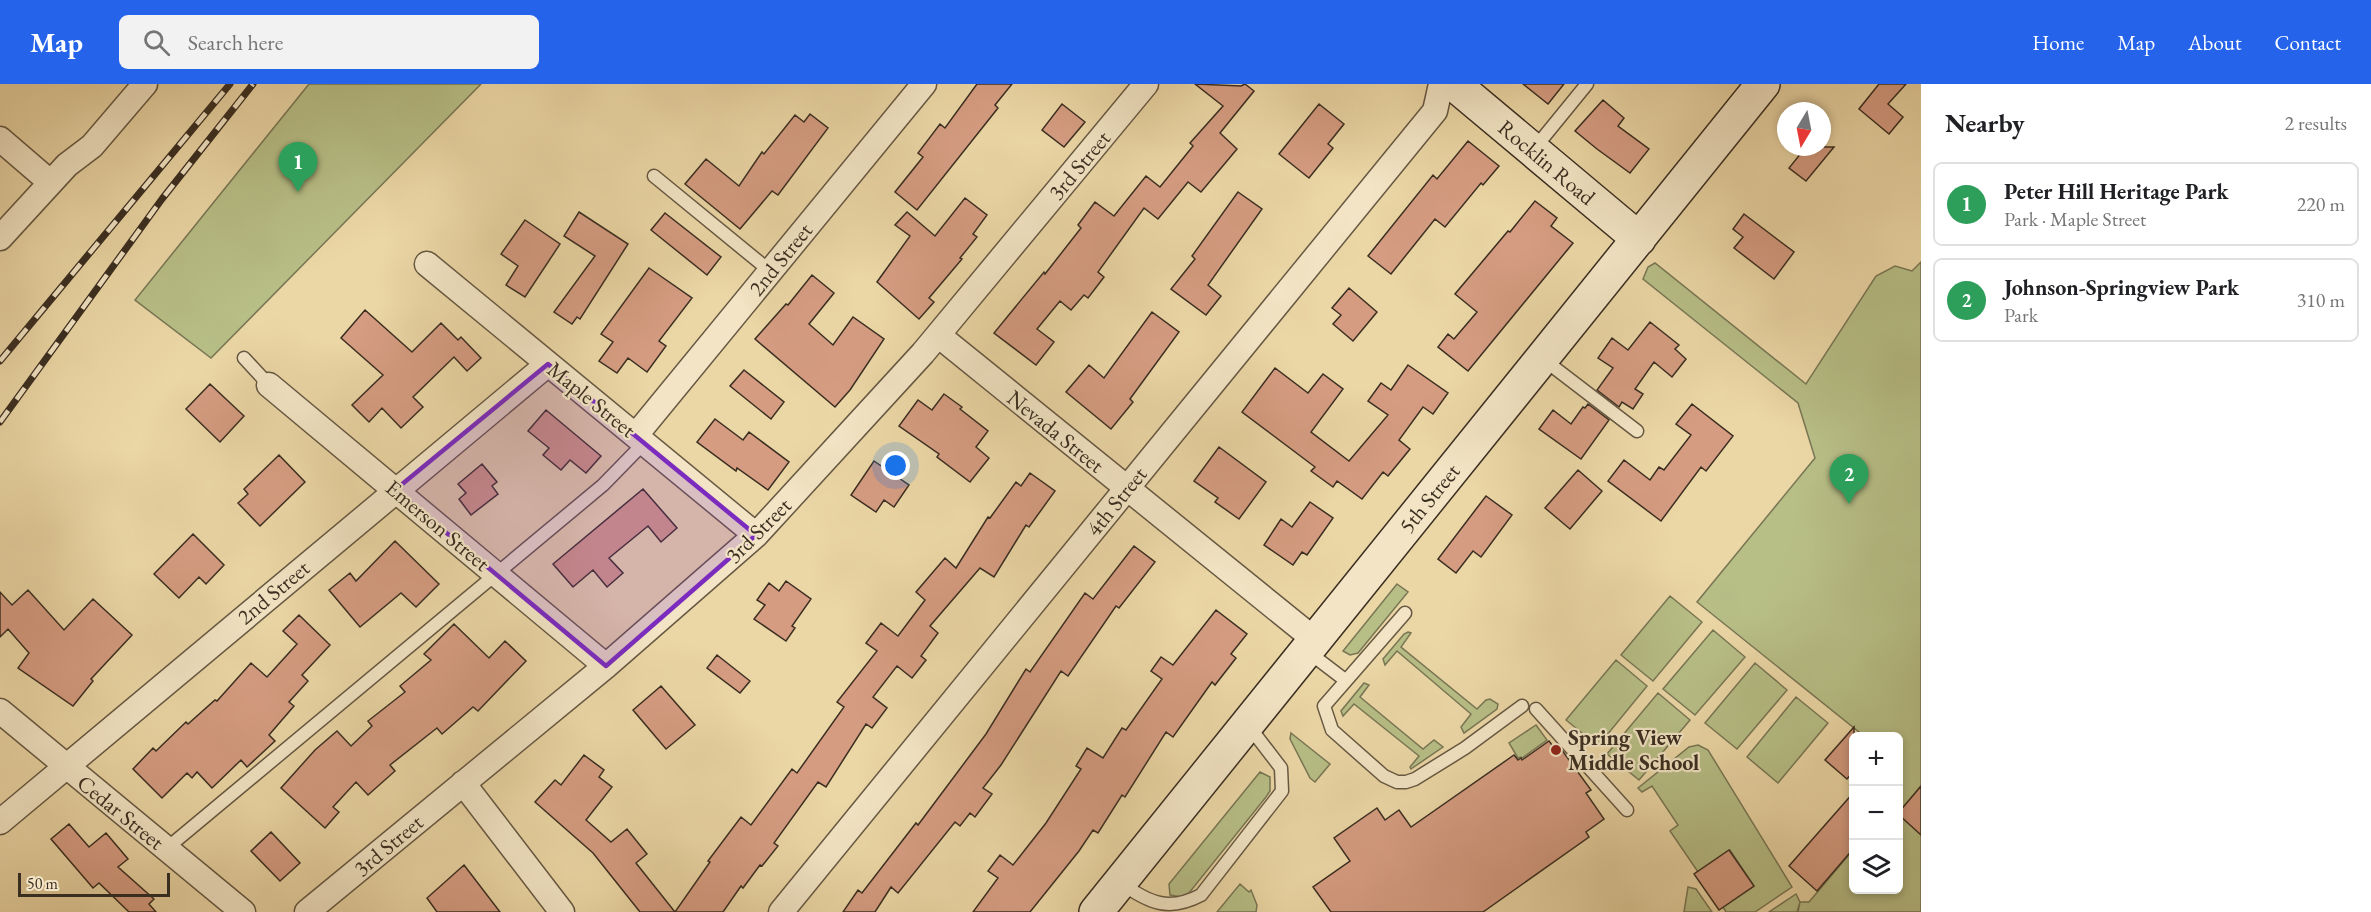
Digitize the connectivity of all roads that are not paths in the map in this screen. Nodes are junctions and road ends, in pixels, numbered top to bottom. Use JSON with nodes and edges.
{"nodes":[{"id":1,"x":145,"y":84,"type":"edge"},
{"id":2,"x":924,"y":84,"type":"edge"},
{"id":3,"x":1146,"y":84,"type":"edge"},
{"id":4,"x":1441,"y":84,"type":"edge"},
{"id":5,"x":1454,"y":84,"type":"edge"},
{"id":6,"x":1587,"y":84,"type":"edge"},
{"id":7,"x":1763,"y":84,"type":"edge"},
{"id":8,"x":0,"y":139,"type":"edge"},
{"id":9,"x":1533,"y":150,"type":"junction"},
{"id":10,"x":654,"y":176,"type":"dead end"},
{"id":11,"x":50,"y":182,"type":"junction"},
{"id":12,"x":0,"y":238,"type":"edge"},
{"id":13,"x":1639,"y":239,"type":"junction"},
{"id":14,"x":427,"y":264,"type":"dead end"},
{"id":15,"x":770,"y":271,"type":"junction"},
{"id":16,"x":938,"y":335,"type":"junction"},
{"id":17,"x":244,"y":358,"type":"dead end"},
{"id":18,"x":1542,"y":358,"type":"junction"},
{"id":19,"x":548,"y":364,"type":"junction"},
{"id":20,"x":269,"y":385,"type":"joint"},
{"id":21,"x":1637,"y":431,"type":"dead end"},
{"id":22,"x":640,"y":438,"type":"junction"},
{"id":23,"x":1127,"y":488,"type":"junction"},
{"id":24,"x":395,"y":490,"type":"junction"},
{"id":25,"x":756,"y":535,"type":"junction"},
{"id":26,"x":497,"y":574,"type":"junction"},
{"id":27,"x":1405,"y":613,"type":"dead end"},
{"id":28,"x":1310,"y":645,"type":"junction"},
{"id":29,"x":606,"y":666,"type":"junction"},
{"id":30,"x":1345,"y":680,"type":"junction"},
{"id":31,"x":1522,"y":706,"type":"dead end"},
{"id":32,"x":1536,"y":709,"type":"dead end"},
{"id":33,"x":0,"y":711,"type":"edge"},
{"id":34,"x":1247,"y":724,"type":"junction"},
{"id":35,"x":65,"y":766,"type":"junction"},
{"id":36,"x":463,"y":783,"type":"junction"},
{"id":37,"x":1627,"y":810,"type":"dead end"},
{"id":38,"x":0,"y":822,"type":"edge"},
{"id":39,"x":166,"y":849,"type":"junction"},
{"id":40,"x":1120,"y":882,"type":"junction"},
{"id":41,"x":243,"y":912,"type":"edge"},
{"id":42,"x":306,"y":912,"type":"edge"},
{"id":43,"x":562,"y":912,"type":"edge"},
{"id":44,"x":781,"y":912,"type":"edge"},
{"id":45,"x":1096,"y":912,"type":"edge"}],
"edges":[{"from":1,"to":11,"type":"street"},
{"from":2,"to":15,"type":"street","name":"2nd Street"},
{"from":3,"to":16,"type":"street","name":"3rd Street"},
{"from":4,"to":23,"type":"street","name":"4th Street"},
{"from":5,"to":9,"type":"street","name":"Rocklin Road"},
{"from":6,"to":9,"type":"lane"},
{"from":7,"to":13,"type":"street","name":"5th Street"},
{"from":8,"to":11,"type":"street"},
{"from":9,"to":13,"type":"street","name":"Rocklin Road"},
{"from":10,"to":15,"type":"lane"},
{"from":11,"to":12,"type":"street"},
{"from":13,"to":18,"type":"street","name":"5th Street"},
{"from":14,"to":19,"type":"street","name":"Maple Street"},
{"from":15,"to":22,"type":"street","name":"2nd Street"},
{"from":16,"to":23,"type":"street","name":"Nevada Street"},
{"from":16,"to":25,"type":"street","name":"3rd Street"},
{"from":17,"to":20,"type":"lane"},
{"from":18,"to":21,"type":"lane"},
{"from":18,"to":28,"type":"street","name":"5th Street"},
{"from":19,"to":22,"type":"street","name":"Maple Street"},
{"from":19,"to":24,"type":"street","name":"2nd Street"},
{"from":20,"to":24,"type":"street","name":"Emerson Street"},
{"from":22,"to":25,"type":"street","name":"Maple Street"},
{"from":22,"to":26,"type":"lane"},
{"from":23,"to":28,"type":"street","name":"Nevada Street"},
{"from":23,"to":44,"type":"street","name":"4th Street"},
{"from":24,"to":26,"type":"street","name":"Emerson Street"},
{"from":24,"to":35,"type":"street","name":"2nd Street"},
{"from":25,"to":29,"type":"street","name":"3rd Street"},
{"from":26,"to":29,"type":"street","name":"Emerson Street"},
{"from":26,"to":39,"type":"lane"},
{"from":27,"to":30,"type":"lane"},
{"from":28,"to":30,"type":"lane"},
{"from":28,"to":34,"type":"street","name":"5th Street"},
{"from":29,"to":36,"type":"street","name":"3rd Street"},
{"from":30,"to":31,"type":"lane"},
{"from":32,"to":37,"type":"lane"},
{"from":33,"to":35,"type":"street","name":"Cedar Street"},
{"from":34,"to":40,"type":"street","name":"5th Street"},
{"from":34,"to":40,"type":"lane"},
{"from":35,"to":38,"type":"street","name":"2nd Street"},
{"from":35,"to":39,"type":"street","name":"Cedar Street"},
{"from":36,"to":42,"type":"street","name":"3rd Street"},
{"from":36,"to":43,"type":"street"},
{"from":39,"to":41,"type":"street","name":"Cedar Street"},
{"from":40,"to":45,"type":"street","name":"5th Street"}]}
